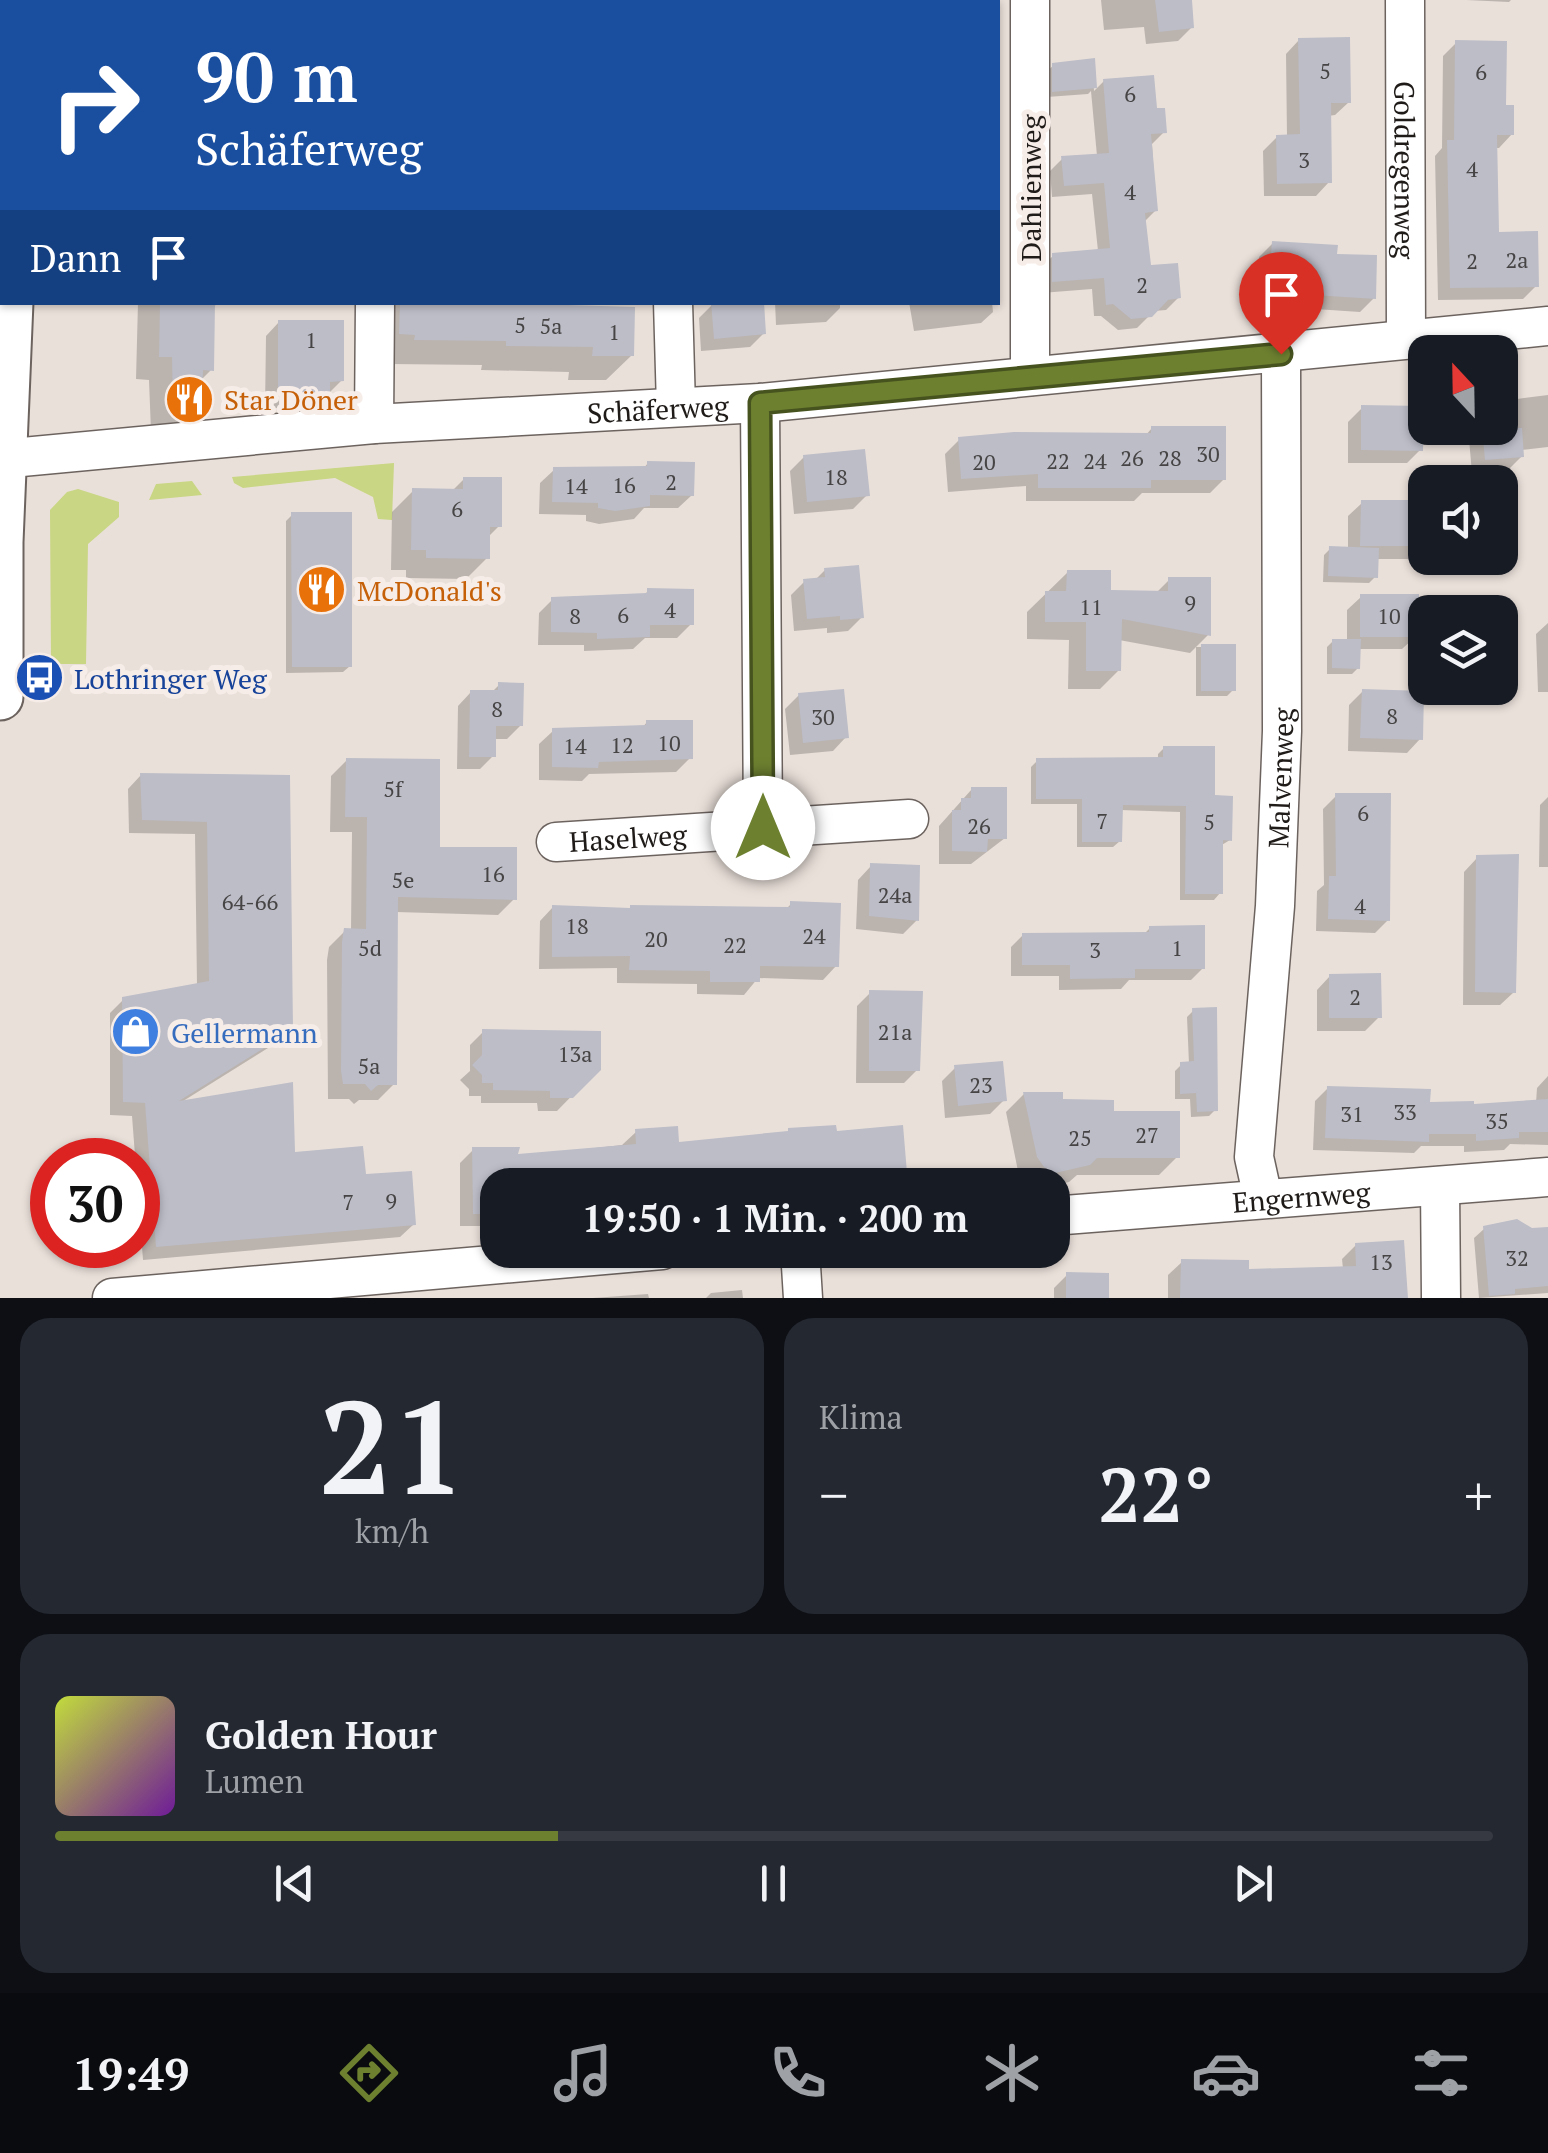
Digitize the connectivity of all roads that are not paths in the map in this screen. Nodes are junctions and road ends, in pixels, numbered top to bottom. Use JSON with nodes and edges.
{"nodes":[{"id":1,"x":1030,"y":0,"type":"edge"},
{"id":2,"x":1405,"y":0,"type":"edge"},
{"id":3,"x":10,"y":305,"type":"edge"},
{"id":4,"x":376,"y":305,"type":"edge"},
{"id":5,"x":672,"y":305,"type":"edge"},
{"id":6,"x":1548,"y":326,"type":"edge"},
{"id":7,"x":1406,"y":338,"type":"junction"},
{"id":8,"x":1281,"y":354,"type":"junction"},
{"id":9,"x":1030,"y":376,"type":"junction"},
{"id":10,"x":760,"y":403,"type":"junction"},
{"id":11,"x":676,"y":407,"type":"junction"},
{"id":12,"x":374,"y":424,"type":"junction"},
{"id":13,"x":2,"y":458,"type":"edge"},
{"id":14,"x":0,"y":697,"type":"edge"},
{"id":15,"x":909,"y":819,"type":"dead end"},
{"id":16,"x":763,"y":828,"type":"junction"},
{"id":17,"x":556,"y":842,"type":"dead end"},
{"id":18,"x":1548,"y":1177,"type":"edge"},
{"id":19,"x":1440,"y":1186,"type":"junction"},
{"id":20,"x":1263,"y":1198,"type":"junction"},
{"id":21,"x":1070,"y":1214,"type":"edge"},
{"id":22,"x":480,"y":1266,"type":"edge"},
{"id":23,"x":801,"y":1268,"type":"edge"},
{"id":24,"x":112,"y":1298,"type":"edge"},
{"id":25,"x":802,"y":1298,"type":"edge"},
{"id":26,"x":1442,"y":1298,"type":"edge"}],
"edges":[{"from":1,"to":9,"type":"street","name":"Dahlienweg"},
{"from":2,"to":7,"type":"street","name":"Goldregenweg"},
{"from":3,"to":13,"type":"main road"},
{"from":4,"to":12,"type":"street"},
{"from":5,"to":11,"type":"street"},
{"from":6,"to":7,"type":"street","name":"Schäferweg"},
{"from":7,"to":8,"type":"street","name":"Schäferweg"},
{"from":8,"to":9,"type":"street","name":"Schäferweg"},
{"from":8,"to":20,"type":"street","name":"Malvenweg"},
{"from":9,"to":10,"type":"street","name":"Schäferweg"},
{"from":10,"to":11,"type":"street","name":"Schäferweg"},
{"from":10,"to":16,"type":"street"},
{"from":11,"to":12,"type":"street","name":"Schäferweg"},
{"from":12,"to":13,"type":"street","name":"Schäferweg"},
{"from":13,"to":14,"type":"main road"},
{"from":15,"to":16,"type":"street","name":"Haselweg"},
{"from":16,"to":17,"type":"street","name":"Haselweg"},
{"from":18,"to":19,"type":"street","name":"Engernweg"},
{"from":19,"to":20,"type":"street","name":"Engernweg"},
{"from":19,"to":26,"type":"street"},
{"from":20,"to":21,"type":"street","name":"Engernweg"},
{"from":22,"to":24,"type":"street"},
{"from":23,"to":25,"type":"street"}]}
